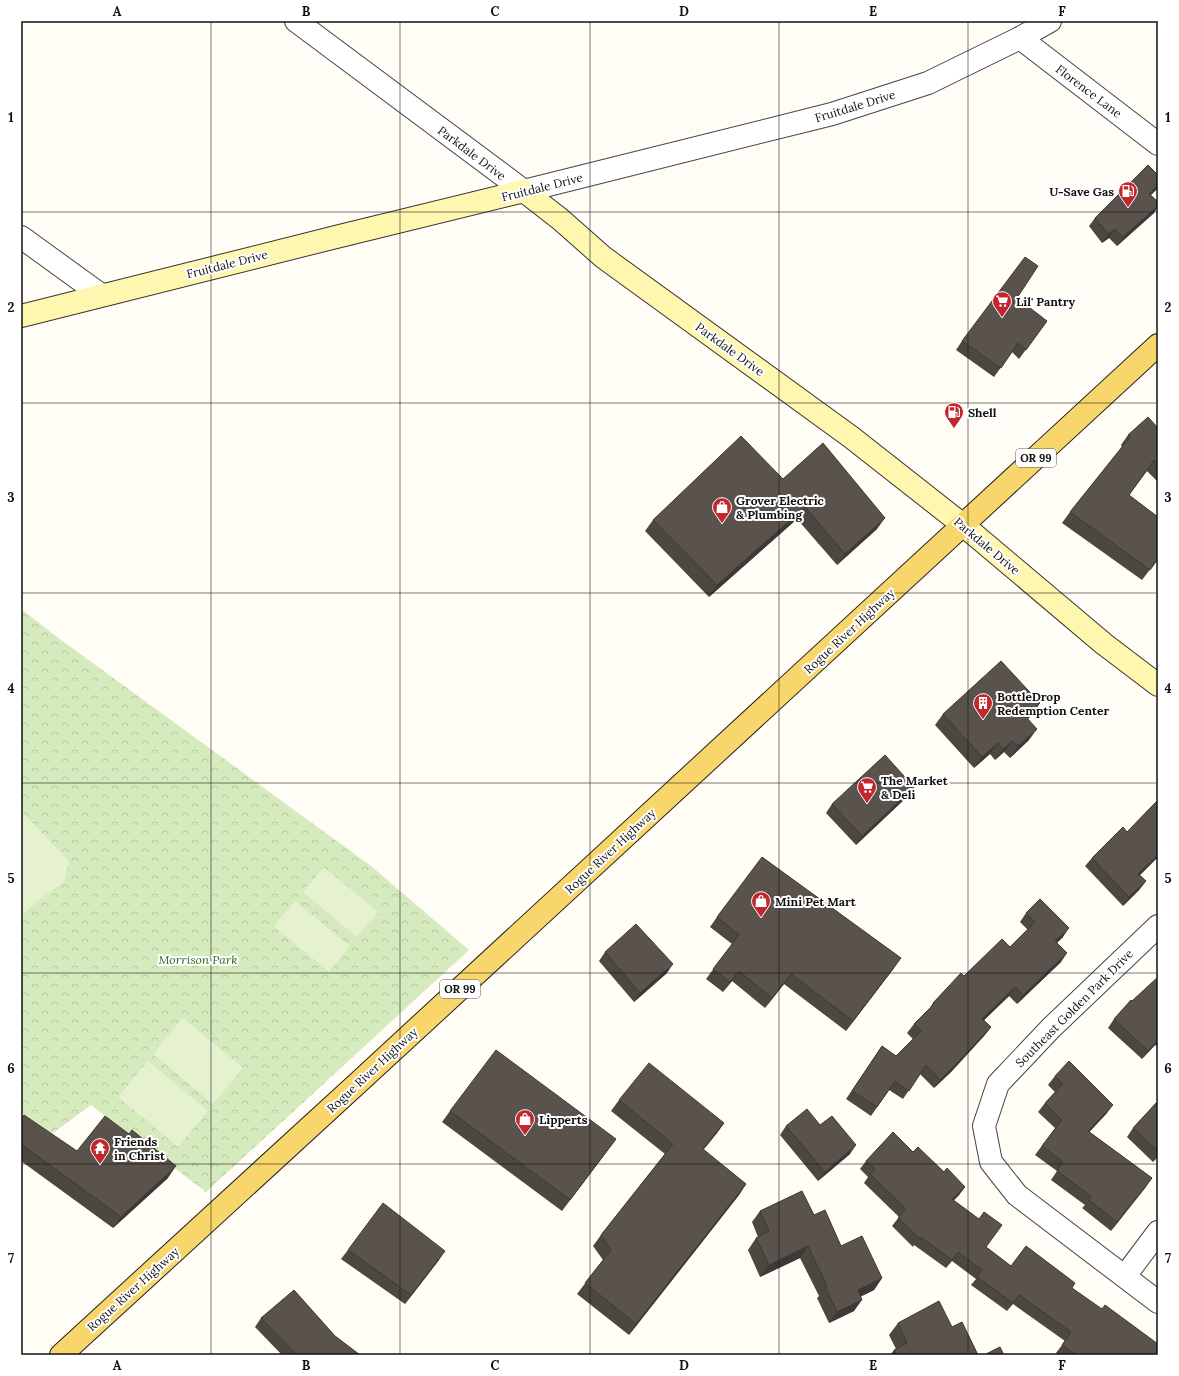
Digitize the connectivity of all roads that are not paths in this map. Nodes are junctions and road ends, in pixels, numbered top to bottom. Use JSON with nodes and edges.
{"nodes":[{"id":1,"x":296,"y":21,"type":"edge"},
{"id":2,"x":1050,"y":21,"type":"edge"},
{"id":3,"x":1020,"y":38,"type":"junction"},
{"id":4,"x":1158,"y":144,"type":"edge"},
{"id":5,"x":524,"y":192,"type":"junction"},
{"id":6,"x":21,"y":237,"type":"edge"},
{"id":7,"x":101,"y":295,"type":"junction"},
{"id":8,"x":21,"y":316,"type":"edge"},
{"id":9,"x":1158,"y":345,"type":"edge"},
{"id":10,"x":963,"y":525,"type":"junction"},
{"id":11,"x":1158,"y":685,"type":"edge"},
{"id":12,"x":1158,"y":926,"type":"edge"},
{"id":13,"x":1158,"y":1232,"type":"edge"},
{"id":14,"x":1125,"y":1276,"type":"junction"},
{"id":15,"x":1158,"y":1302,"type":"edge"},
{"id":16,"x":61,"y":1355,"type":"edge"}],
"edges":[{"from":1,"to":5,"type":"street","name":"Parkdale Drive"},
{"from":2,"to":3,"type":"street","name":"Fruitdale Drive"},
{"from":3,"to":4,"type":"street","name":"Florence Lane"},
{"from":3,"to":5,"type":"street","name":"Fruitdale Drive"},
{"from":5,"to":7,"type":"main road","name":"Fruitdale Drive"},
{"from":5,"to":10,"type":"main road","name":"Parkdale Drive"},
{"from":6,"to":7,"type":"street"},
{"from":7,"to":8,"type":"main road","name":"Fruitdale Drive"},
{"from":9,"to":10,"type":"main road","name":"Rogue River Highway","number":"OR 99"},
{"from":10,"to":11,"type":"main road","name":"Parkdale Drive"},
{"from":10,"to":16,"type":"main road","name":"Rogue River Highway","number":"OR 99"},
{"from":12,"to":14,"type":"street","name":"Southeast Golden Park Drive"},
{"from":13,"to":14,"type":"street"},
{"from":14,"to":15,"type":"street","name":"Southeast Golden Park Drive"}]}
